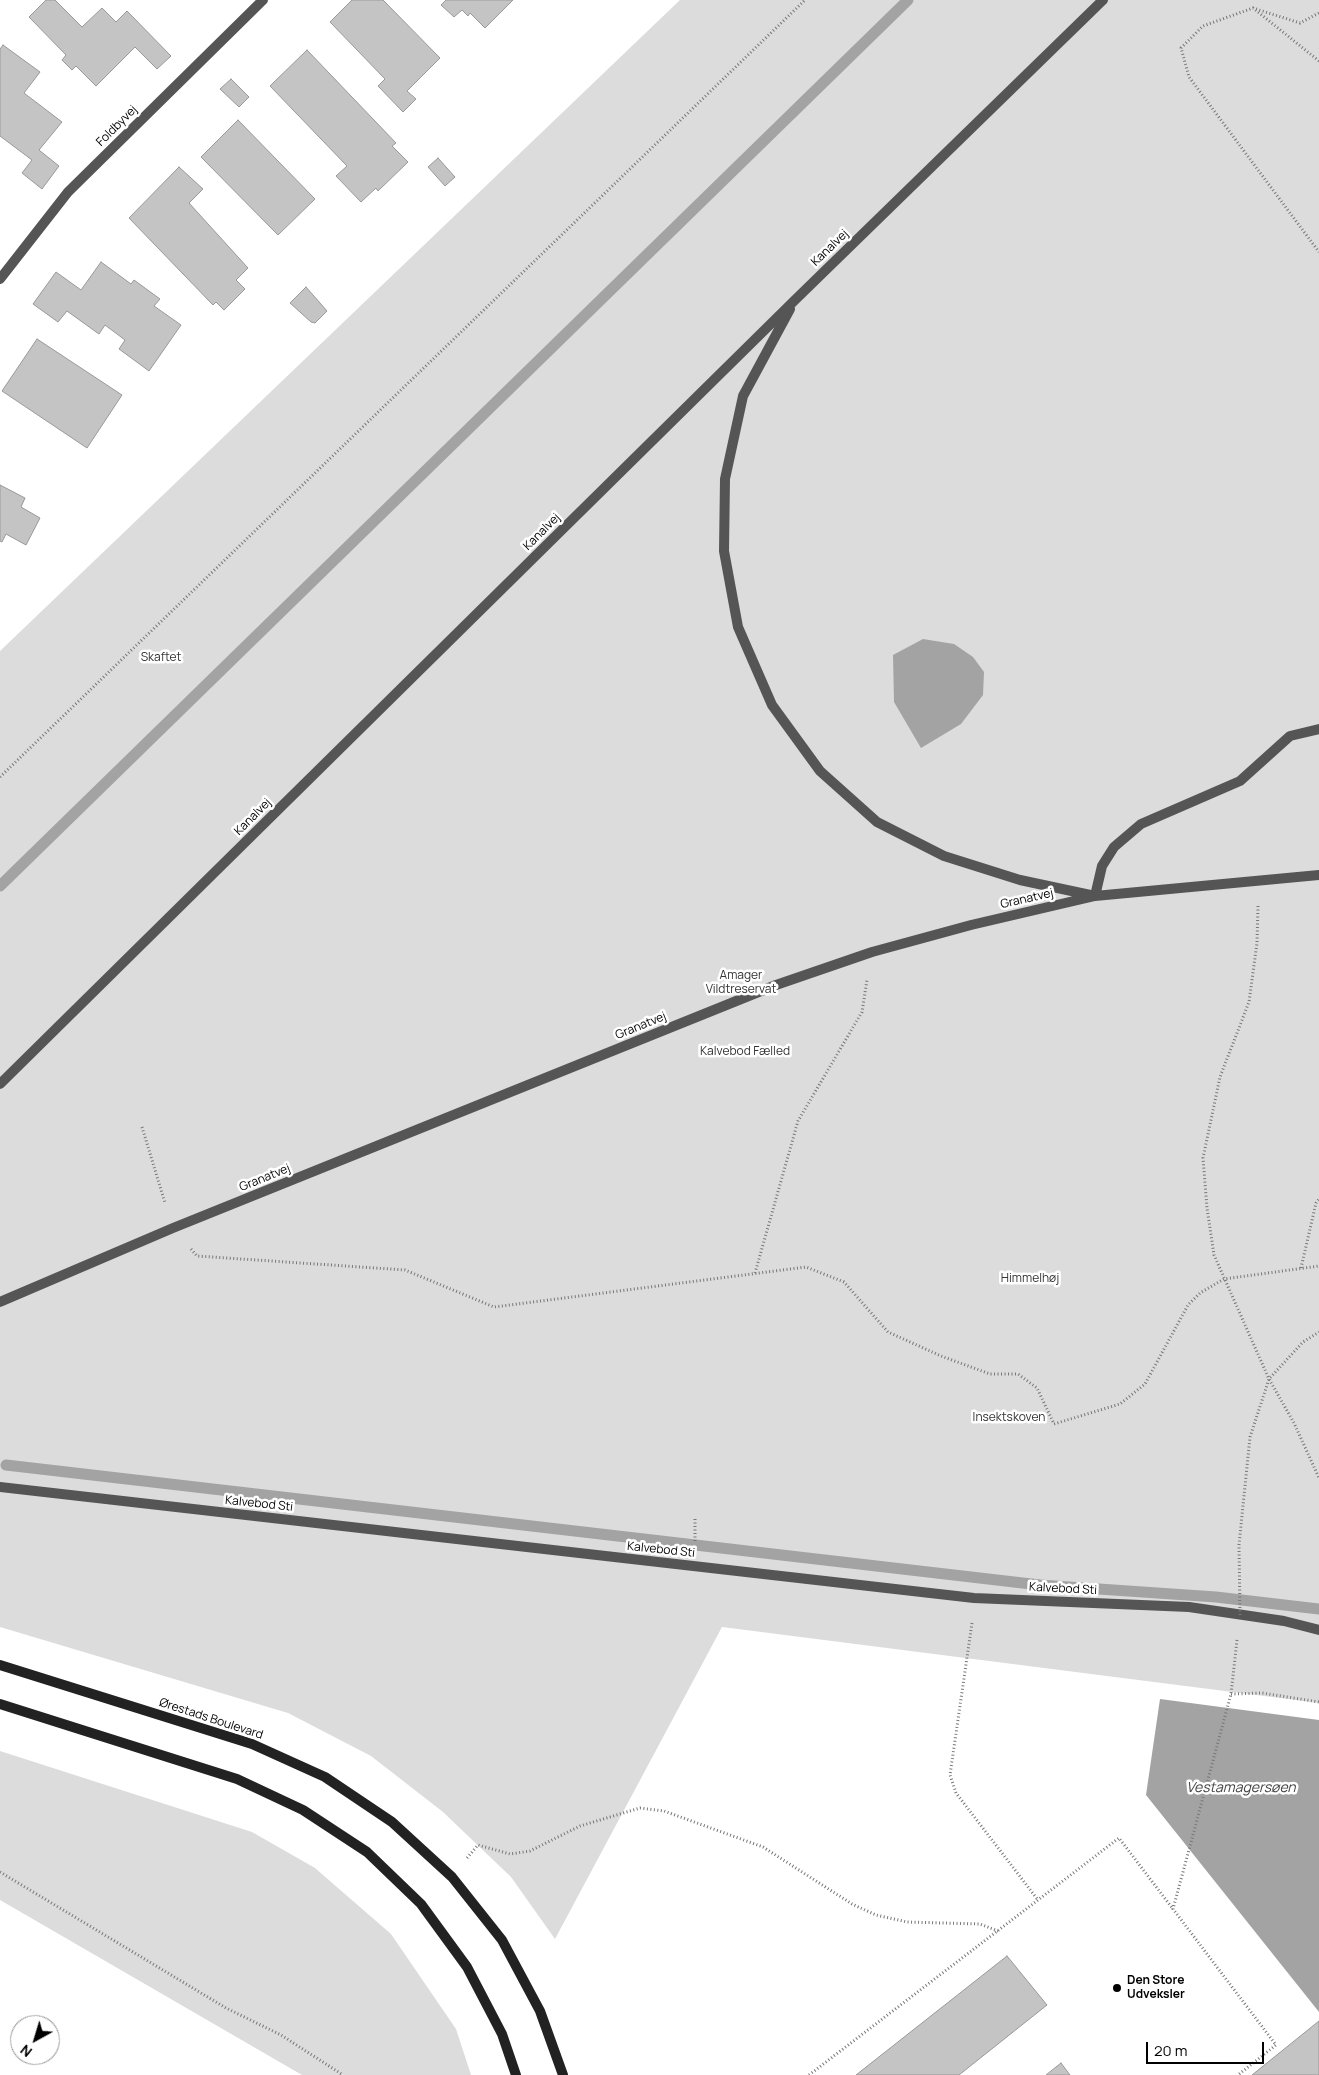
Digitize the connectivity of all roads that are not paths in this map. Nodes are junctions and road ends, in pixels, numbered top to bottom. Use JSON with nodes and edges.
{"nodes":[{"id":1,"x":263,"y":0,"type":"edge"},
{"id":2,"x":1103,"y":0,"type":"edge"},
{"id":3,"x":0,"y":279,"type":"edge"},
{"id":4,"x":797,"y":298,"type":"junction"},
{"id":5,"x":1319,"y":729,"type":"edge"},
{"id":6,"x":1319,"y":875,"type":"edge"},
{"id":7,"x":1095,"y":896,"type":"junction"},
{"id":8,"x":0,"y":1084,"type":"edge"},
{"id":9,"x":0,"y":1302,"type":"edge"},
{"id":10,"x":0,"y":1487,"type":"edge"},
{"id":11,"x":1319,"y":1630,"type":"edge"},
{"id":12,"x":0,"y":1665,"type":"edge"},
{"id":13,"x":0,"y":1704,"type":"edge"},
{"id":14,"x":516,"y":2075,"type":"edge"},
{"id":15,"x":563,"y":2075,"type":"edge"}],
"edges":[{"from":1,"to":3,"type":"street","name":"Foldbyvej"},
{"from":2,"to":4,"type":"street","name":"Kanalvej"},
{"from":4,"to":7,"type":"street"},
{"from":4,"to":8,"type":"street","name":"Kanalvej"},
{"from":5,"to":7,"type":"street"},
{"from":6,"to":7,"type":"street","name":"Granatvej"},
{"from":7,"to":9,"type":"street","name":"Granatvej"},
{"from":10,"to":11,"type":"street","name":"Kalvebod Sti"},
{"from":12,"to":15,"type":"street","name":"Ørestads Boulevard"},
{"from":13,"to":14,"type":"street"}]}
